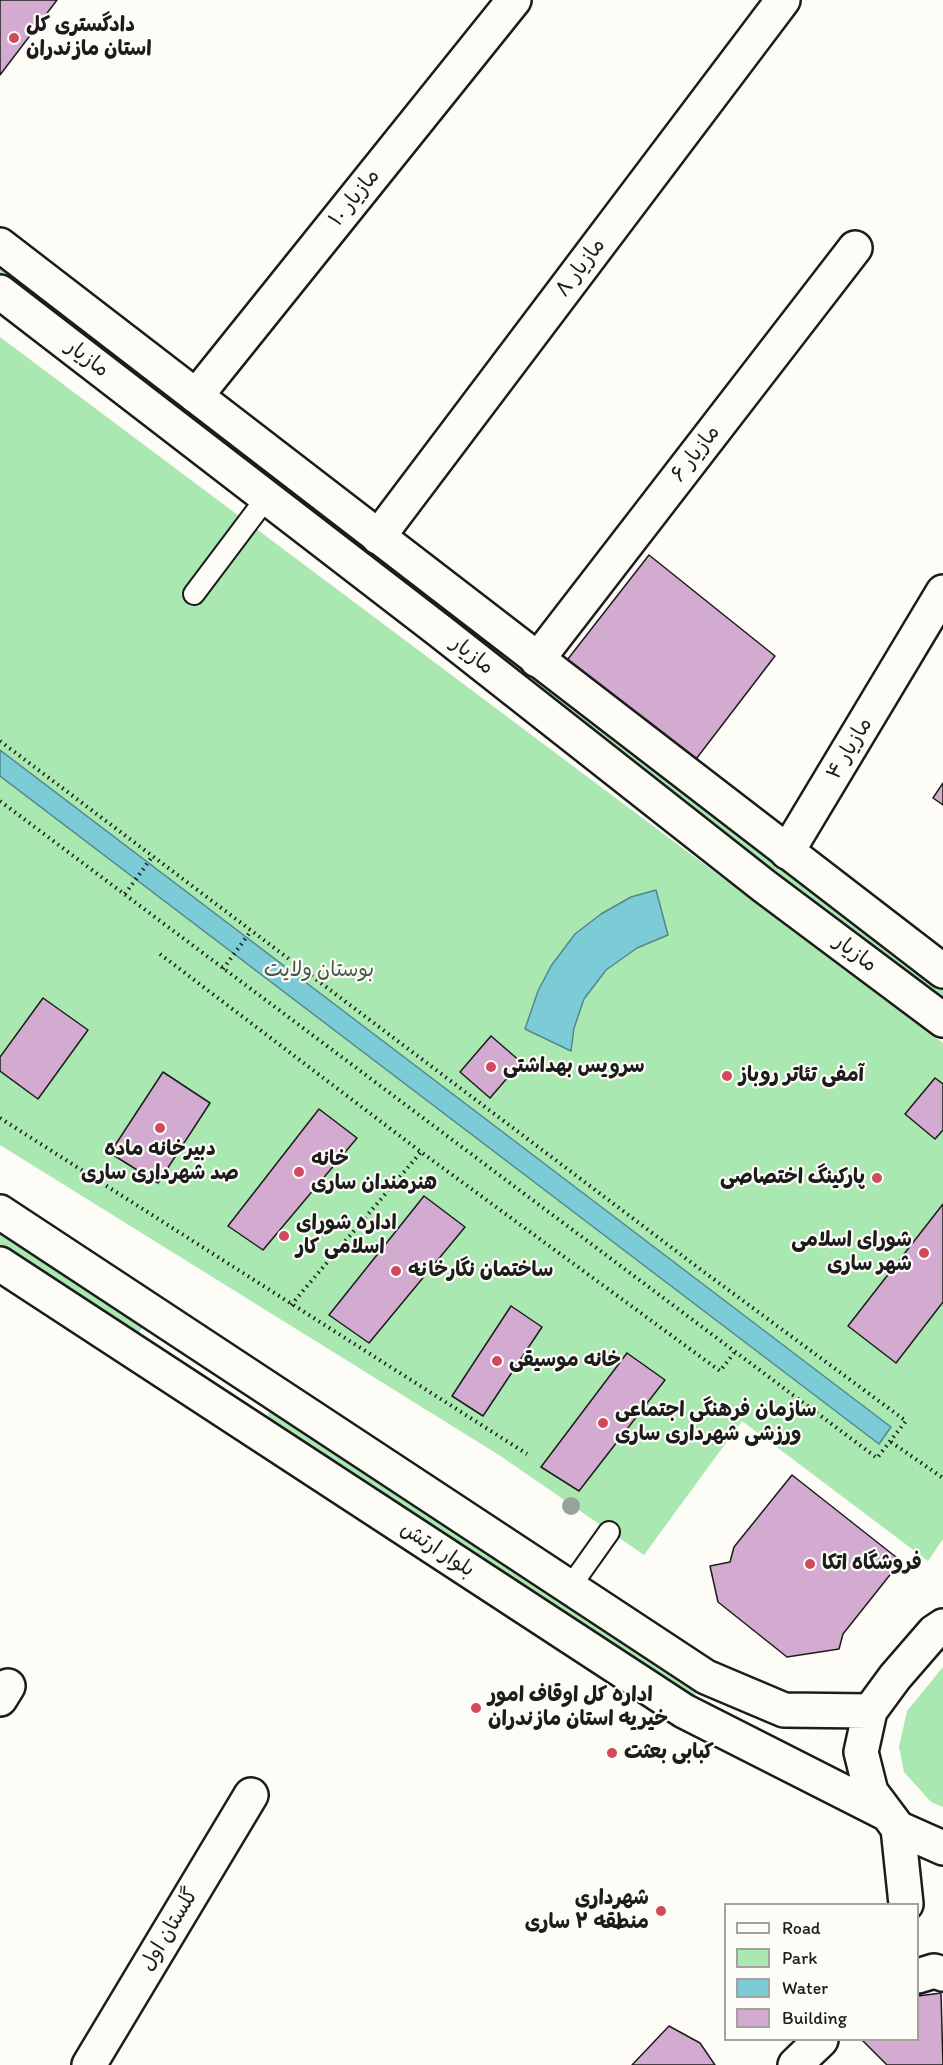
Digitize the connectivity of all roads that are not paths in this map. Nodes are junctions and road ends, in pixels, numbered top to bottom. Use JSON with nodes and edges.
{"nodes":[{"id":1,"x":514,"y":0,"type":"edge"},
{"id":2,"x":783,"y":0,"type":"edge"},
{"id":3,"x":0,"y":245,"type":"edge"},
{"id":4,"x":855,"y":249,"type":"dead end"},
{"id":5,"x":0,"y":292,"type":"edge"},
{"id":6,"x":196,"y":396,"type":"junction"},
{"id":7,"x":317,"y":490,"type":"junction"},
{"id":8,"x":267,"y":498,"type":"junction"},
{"id":9,"x":295,"y":519,"type":"junction"},
{"id":10,"x":378,"y":537,"type":"junction"},
{"id":11,"x":943,"y":592,"type":"edge"},
{"id":12,"x":194,"y":594,"type":"dead end"},
{"id":13,"x":537,"y":660,"type":"junction"},
{"id":14,"x":787,"y":852,"type":"junction"},
{"id":15,"x":943,"y":971,"type":"edge"},
{"id":16,"x":943,"y":1020,"type":"edge"},
{"id":17,"x":0,"y":1212,"type":"edge"},
{"id":18,"x":0,"y":1264,"type":"edge"},
{"id":19,"x":195,"y":1341,"type":"junction"},
{"id":20,"x":172,"y":1377,"type":"junction"},
{"id":21,"x":609,"y":1532,"type":"dead end"},
{"id":22,"x":570,"y":1587,"type":"junction"},
{"id":23,"x":943,"y":1626,"type":"edge"},
{"id":24,"x":870,"y":1711,"type":"junction"},
{"id":25,"x":251,"y":1795,"type":"dead end"},
{"id":26,"x":892,"y":1821,"type":"junction"},
{"id":27,"x":943,"y":1848,"type":"edge"},
{"id":28,"x":906,"y":1903,"type":"edge"},
{"id":29,"x":943,"y":1974,"type":"edge"},
{"id":30,"x":919,"y":1976,"type":"edge"},
{"id":31,"x":820,"y":2041,"type":"edge"},
{"id":32,"x":89,"y":2065,"type":"edge"},
{"id":33,"x":795,"y":2065,"type":"edge"}],
"edges":[{"from":1,"to":6,"type":"main road","name":"مازیار ١٠"},
{"from":2,"to":10,"type":"main road","name":"مازیار ٨"},
{"from":3,"to":6,"type":"main road","name":"مازیار"},
{"from":4,"to":13,"type":"main road","name":"مازیار ۶"},
{"from":5,"to":8,"type":"main road","name":"مازیار"},
{"from":6,"to":7,"type":"main road","name":"مازیار"},
{"from":7,"to":9,"type":"main road"},
{"from":7,"to":10,"type":"main road","name":"مازیار"},
{"from":8,"to":9,"type":"main road","name":"مازیار"},
{"from":8,"to":12,"type":"lane"},
{"from":9,"to":16,"type":"main road","name":"مازیار"},
{"from":10,"to":13,"type":"main road","name":"مازیار"},
{"from":11,"to":14,"type":"main road","name":"مازیار ۴"},
{"from":13,"to":14,"type":"main road","name":"مازیار"},
{"from":14,"to":15,"type":"main road","name":"مازیار"},
{"from":17,"to":19,"type":"main road","name":"بلوار ارتش"},
{"from":18,"to":20,"type":"main road","name":"بلوار ارتش"},
{"from":19,"to":20,"type":"main road"},
{"from":19,"to":22,"type":"main road","name":"بلوار ارتش"},
{"from":20,"to":26,"type":"main road","name":"بلوار ارتش"},
{"from":21,"to":22,"type":"lane"},
{"from":22,"to":24,"type":"main road","name":"بلوار ارتش"},
{"from":23,"to":24,"type":"main road"},
{"from":24,"to":26,"type":"main road"},
{"from":25,"to":32,"type":"main road","name":"گلستان اول"},
{"from":26,"to":27,"type":"main road","name":"بلوار ارتش"},
{"from":26,"to":28,"type":"main road"},
{"from":29,"to":30,"type":"main road"},
{"from":31,"to":33,"type":"main road"}]}
